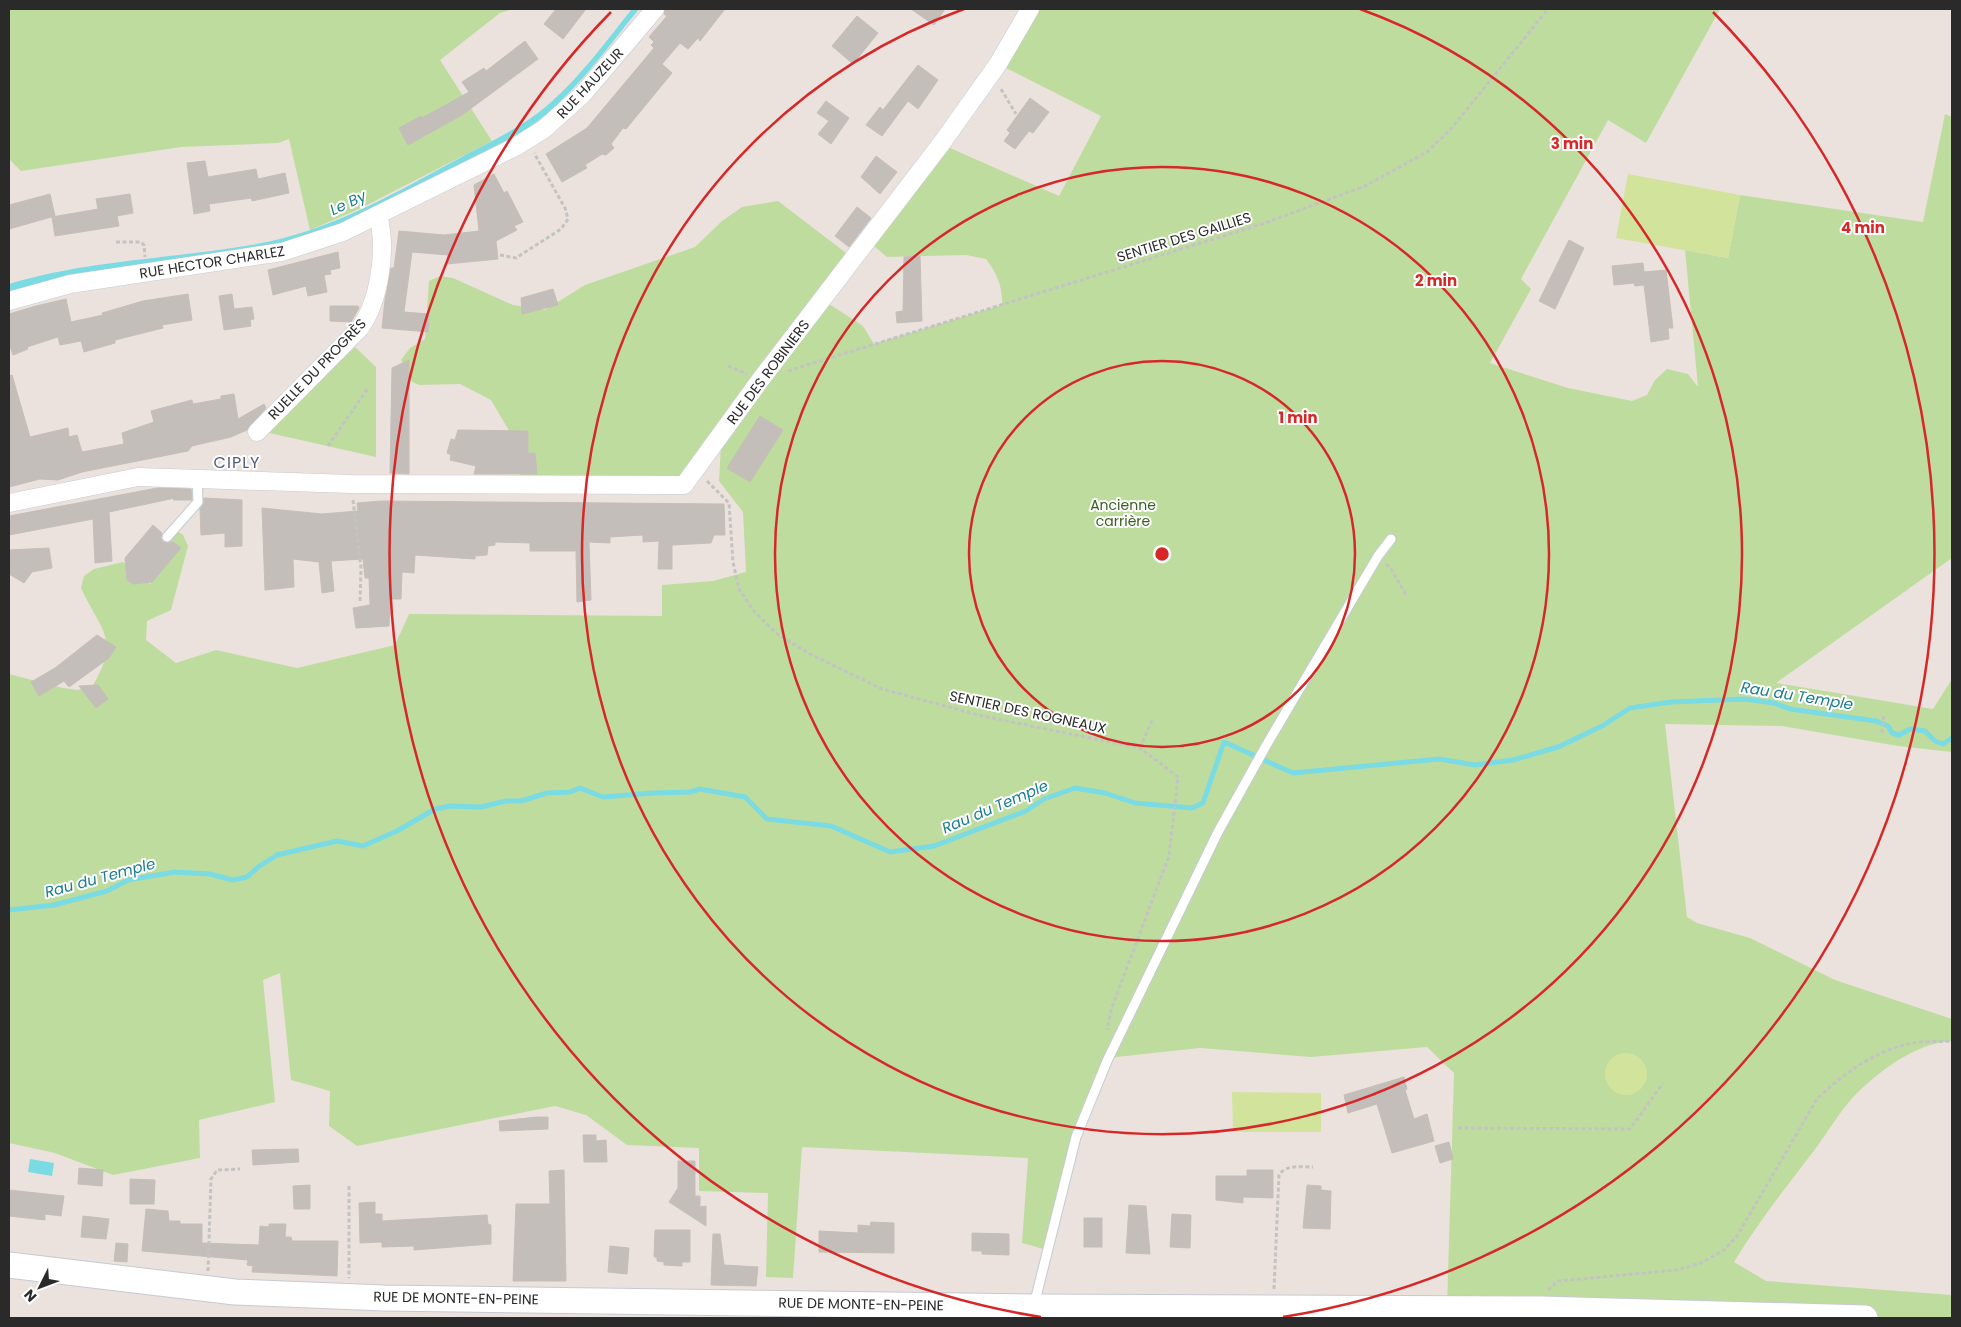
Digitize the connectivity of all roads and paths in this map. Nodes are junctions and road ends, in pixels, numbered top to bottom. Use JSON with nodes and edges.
{"nodes":[{"id":1,"x":655,"y":9,"type":"edge"},
{"id":2,"x":1030,"y":9,"type":"edge"},
{"id":3,"x":1548,"y":9,"type":"edge"},
{"id":4,"x":1002,"y":92,"type":"dead end"},
{"id":5,"x":1016,"y":114,"type":"dead end"},
{"id":6,"x":520,"y":144,"type":"junction"},
{"id":7,"x":378,"y":215,"type":"junction"},
{"id":8,"x":116,"y":242,"type":"dead end"},
{"id":9,"x":500,"y":255,"type":"dead end"},
{"id":10,"x":145,"y":256,"type":"dead end"},
{"id":11,"x":9,"y":301,"type":"edge"},
{"id":12,"x":761,"y":380,"type":"junction"},
{"id":13,"x":368,"y":388,"type":"dead end"},
{"id":14,"x":257,"y":432,"type":"dead end"},
{"id":15,"x":328,"y":446,"type":"dead end"},
{"id":16,"x":695,"y":470,"type":"junction"},
{"id":17,"x":197,"y":479,"type":"junction"},
{"id":18,"x":351,"y":484,"type":"junction"},
{"id":19,"x":9,"y":503,"type":"edge"},
{"id":20,"x":168,"y":537,"type":"dead end"},
{"id":21,"x":1391,"y":539,"type":"dead end"},
{"id":22,"x":1378,"y":556,"type":"junction"},
{"id":23,"x":1407,"y":597,"type":"dead end"},
{"id":24,"x":360,"y":602,"type":"dead end"},
{"id":25,"x":1884,"y":715,"type":"dead end"},
{"id":26,"x":1153,"y":718,"type":"dead end"},
{"id":27,"x":1882,"y":733,"type":"dead end"},
{"id":28,"x":1140,"y":748,"type":"junction"},
{"id":29,"x":1952,"y":1041,"type":"edge"},
{"id":30,"x":1107,"y":1061,"type":"junction"},
{"id":31,"x":1663,"y":1083,"type":"dead end"},
{"id":32,"x":1458,"y":1128,"type":"dead end"},
{"id":33,"x":1314,"y":1167,"type":"dead end"},
{"id":34,"x":240,"y":1169,"type":"dead end"},
{"id":35,"x":349,"y":1186,"type":"dead end"},
{"id":36,"x":9,"y":1265,"type":"edge"},
{"id":37,"x":208,"y":1289,"type":"junction"},
{"id":38,"x":350,"y":1296,"type":"junction"},
{"id":39,"x":1033,"y":1307,"type":"junction"},
{"id":40,"x":1274,"y":1307,"type":"junction"},
{"id":41,"x":1540,"y":1309,"type":"junction"},
{"id":42,"x":1865,"y":1318,"type":"edge"}],
"edges":[{"from":1,"to":6,"type":"street","name":"RUE HAUZEUR"},
{"from":2,"to":12,"type":"street","name":"RUE DES ROBINIERS"},
{"from":3,"to":12,"type":"path","name":"SENTIER DES GAILLIES"},
{"from":4,"to":5,"type":"path"},
{"from":6,"to":7,"type":"street","name":"RUE HECTOR CHARLEZ"},
{"from":6,"to":9,"type":"path"},
{"from":7,"to":11,"type":"street","name":"RUE HECTOR CHARLEZ"},
{"from":7,"to":14,"type":"street","name":"RUELLE DU PROGRÈS"},
{"from":8,"to":10,"type":"path"},
{"from":12,"to":16,"type":"street","name":"RUE DES ROBINIERS"},
{"from":13,"to":15,"type":"path"},
{"from":16,"to":18,"type":"street","name":"RUE DES ROBINIERS"},
{"from":16,"to":28,"type":"path","name":"SENTIER DES ROGNEAUX"},
{"from":17,"to":18,"type":"street"},
{"from":17,"to":19,"type":"street"},
{"from":17,"to":20,"type":"lane"},
{"from":18,"to":24,"type":"path"},
{"from":21,"to":22,"type":"lane"},
{"from":22,"to":23,"type":"path"},
{"from":22,"to":30,"type":"lane"},
{"from":25,"to":27,"type":"path"},
{"from":26,"to":28,"type":"path"},
{"from":28,"to":30,"type":"path","name":"SENTIER DES ROGNEAUX"},
{"from":29,"to":41,"type":"path"},
{"from":30,"to":39,"type":"lane"},
{"from":31,"to":32,"type":"path"},
{"from":33,"to":40,"type":"path"},
{"from":34,"to":37,"type":"path"},
{"from":35,"to":38,"type":"path"},
{"from":36,"to":37,"type":"main road","name":"RUE DE MONTE-EN-PEINE"},
{"from":37,"to":38,"type":"main road","name":"RUE DE MONTE-EN-PEINE"},
{"from":38,"to":39,"type":"main road","name":"RUE DE MONTE-EN-PEINE"},
{"from":39,"to":40,"type":"main road","name":"RUE DE MONTE-EN-PEINE"},
{"from":40,"to":41,"type":"main road","name":"RUE DE MONTE-EN-PEINE"},
{"from":41,"to":42,"type":"main road","name":"RUE DE MONTE-EN-PEINE"}]}
